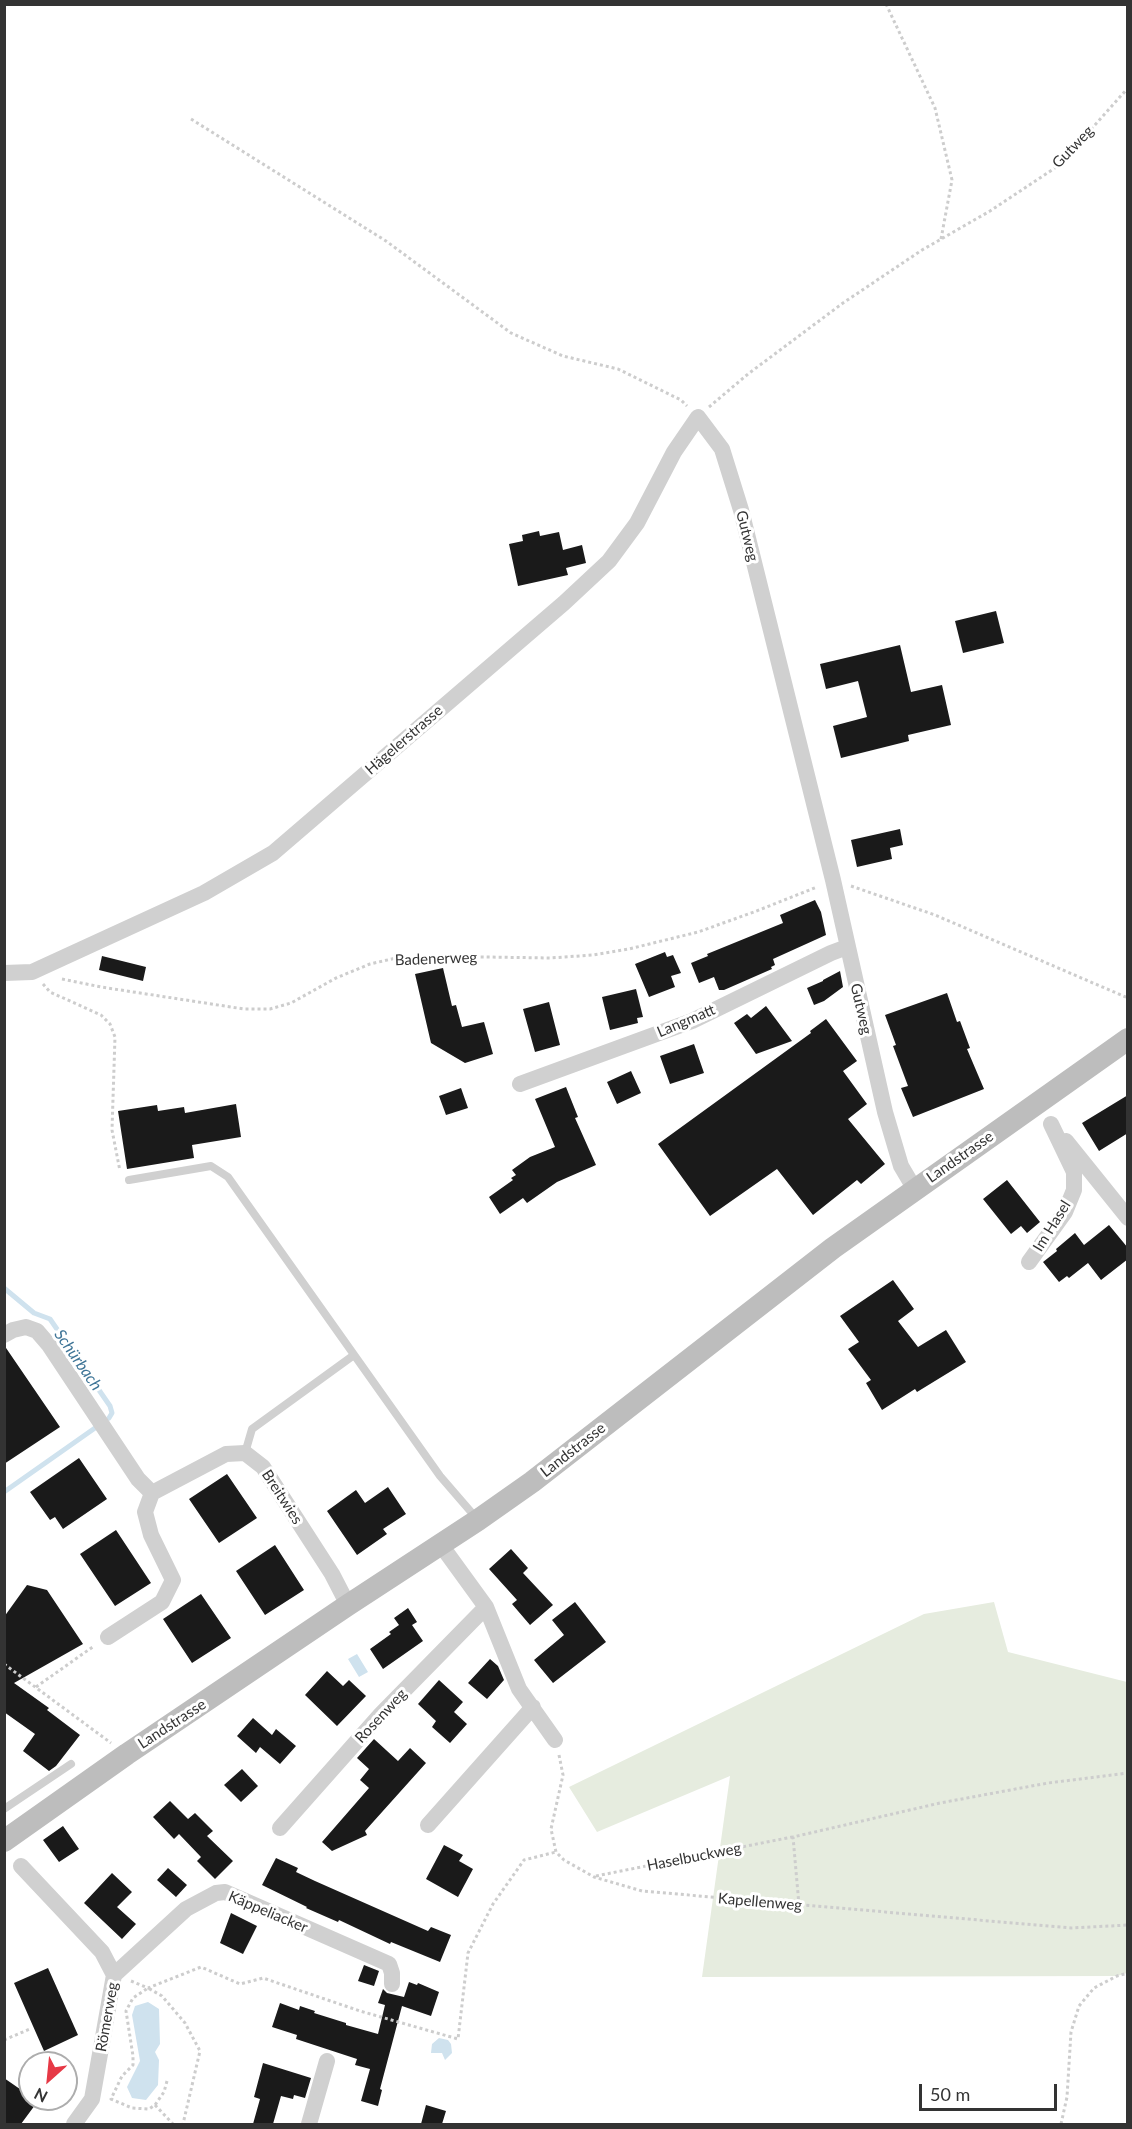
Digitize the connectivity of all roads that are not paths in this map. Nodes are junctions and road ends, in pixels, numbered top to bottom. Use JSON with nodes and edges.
{"nodes":[{"id":1,"x":699,"y":417,"type":"joint"},
{"id":2,"x":847,"y":947,"type":"junction"},
{"id":3,"x":4,"y":973,"type":"edge"},
{"id":4,"x":1128,"y":1039,"type":"edge"},
{"id":5,"x":520,"y":1084,"type":"dead end"},
{"id":6,"x":1039,"y":1101,"type":"junction"},
{"id":7,"x":1051,"y":1124,"type":"junction"},
{"id":8,"x":129,"y":1180,"type":"road end"},
{"id":9,"x":914,"y":1188,"type":"junction"},
{"id":10,"x":1128,"y":1218,"type":"edge"},
{"id":11,"x":1029,"y":1262,"type":"dead end"},
{"id":12,"x":4,"y":1335,"type":"edge"},
{"id":13,"x":354,"y":1355,"type":"junction"},
{"id":14,"x":245,"y":1453,"type":"junction"},
{"id":15,"x":152,"y":1493,"type":"junction"},
{"id":16,"x":478,"y":1520,"type":"junction"},
{"id":17,"x":441,"y":1545,"type":"junction"},
{"id":18,"x":348,"y":1605,"type":"junction"},
{"id":19,"x":486,"y":1607,"type":"junction"},
{"id":20,"x":108,"y":1637,"type":"road end"},
{"id":21,"x":532,"y":1707,"type":"junction"},
{"id":22,"x":555,"y":1740,"type":"road end"},
{"id":23,"x":71,"y":1764,"type":"dead end"},
{"id":24,"x":4,"y":1809,"type":"edge"},
{"id":25,"x":428,"y":1825,"type":"dead end"},
{"id":26,"x":280,"y":1828,"type":"dead end"},
{"id":27,"x":4,"y":1841,"type":"edge"},
{"id":28,"x":21,"y":1866,"type":"dead end"},
{"id":29,"x":114,"y":1975,"type":"junction"},
{"id":30,"x":392,"y":1984,"type":"dead end"},
{"id":31,"x":327,"y":2061,"type":"dead end"},
{"id":32,"x":74,"y":2124,"type":"edge"},
{"id":33,"x":309,"y":2124,"type":"edge"}],
"edges":[{"from":1,"to":2,"type":"street","name":"Gutweg"},
{"from":1,"to":3,"type":"street","name":"Hägelerstrasse"},
{"from":2,"to":5,"type":"street","name":"Langmatt"},
{"from":2,"to":9,"type":"street","name":"Gutweg"},
{"from":4,"to":6,"type":"main road","name":"Landstrasse"},
{"from":6,"to":7,"type":"street","name":"Im Hasel"},
{"from":6,"to":9,"type":"main road","name":"Landstrasse"},
{"from":7,"to":10,"type":"street","name":"Im Hasel"},
{"from":7,"to":11,"type":"street","name":"Im Hasel"},
{"from":8,"to":13,"type":"lane"},
{"from":9,"to":16,"type":"main road","name":"Landstrasse"},
{"from":12,"to":15,"type":"street"},
{"from":13,"to":14,"type":"lane"},
{"from":13,"to":16,"type":"lane"},
{"from":14,"to":15,"type":"street"},
{"from":14,"to":18,"type":"street","name":"Breitwies"},
{"from":15,"to":20,"type":"street"},
{"from":16,"to":17,"type":"main road","name":"Landstrasse"},
{"from":17,"to":18,"type":"main road","name":"Landstrasse"},
{"from":17,"to":19,"type":"street"},
{"from":18,"to":27,"type":"main road","name":"Landstrasse"},
{"from":19,"to":21,"type":"street"},
{"from":19,"to":26,"type":"street","name":"Rosenweg"},
{"from":21,"to":22,"type":"street"},
{"from":21,"to":25,"type":"street"},
{"from":23,"to":24,"type":"lane"},
{"from":28,"to":29,"type":"street","name":"Römerweg"},
{"from":29,"to":30,"type":"street","name":"Käppeliacker"},
{"from":29,"to":32,"type":"street","name":"Römerweg"},
{"from":31,"to":33,"type":"street"}]}
